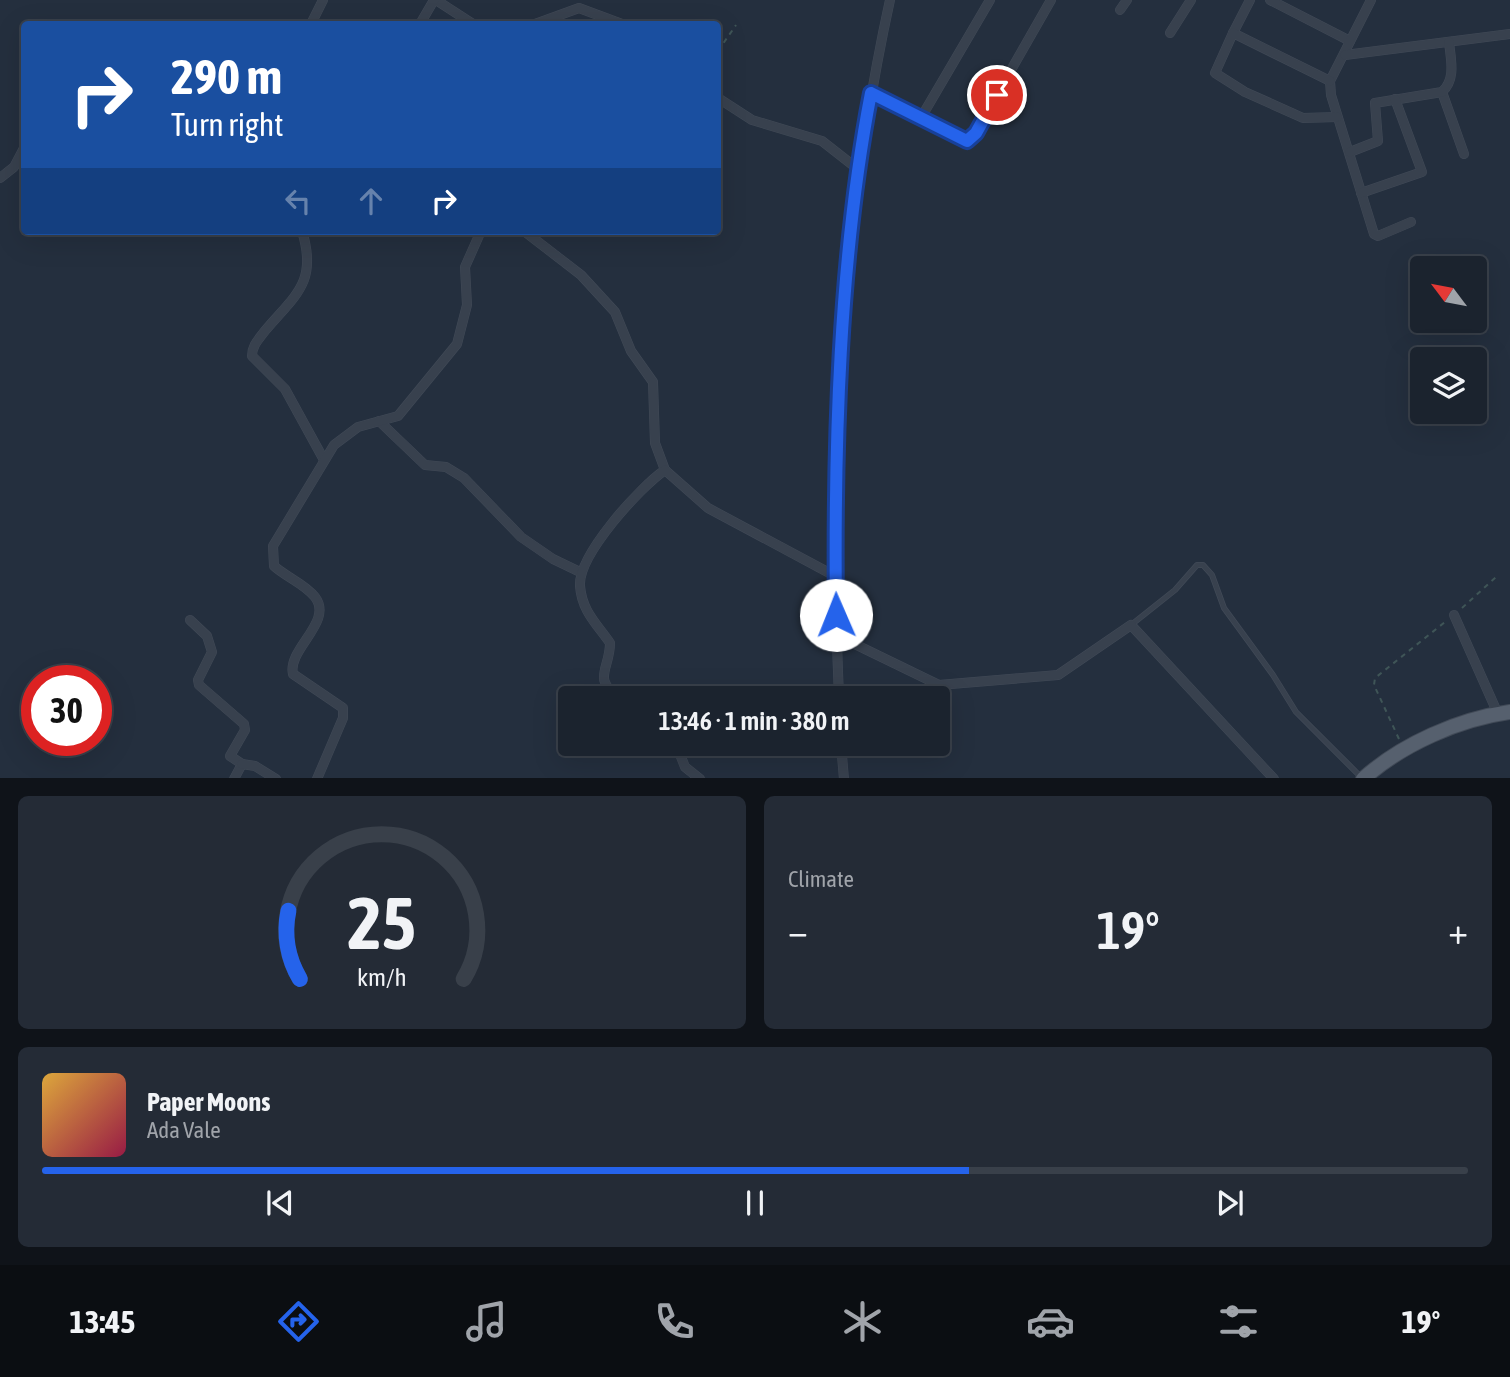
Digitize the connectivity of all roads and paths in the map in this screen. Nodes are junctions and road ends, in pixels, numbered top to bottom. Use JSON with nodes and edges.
{"nodes":[{"id":1,"x":323,"y":0,"type":"edge"},
{"id":2,"x":435,"y":0,"type":"edge"},
{"id":3,"x":890,"y":0,"type":"edge"},
{"id":4,"x":990,"y":0,"type":"edge"},
{"id":5,"x":1051,"y":0,"type":"edge"},
{"id":6,"x":1127,"y":0,"type":"edge"},
{"id":7,"x":1191,"y":0,"type":"edge"},
{"id":8,"x":1250,"y":0,"type":"edge"},
{"id":9,"x":1270,"y":0,"type":"edge"},
{"id":10,"x":1370,"y":0,"type":"edge"},
{"id":11,"x":1377,"y":0,"type":"edge"},
{"id":12,"x":1121,"y":10,"type":"dead end"},
{"id":13,"x":312,"y":21,"type":"edge"},
{"id":14,"x":422,"y":21,"type":"edge"},
{"id":15,"x":468,"y":21,"type":"edge"},
{"id":16,"x":544,"y":21,"type":"edge"},
{"id":17,"x":616,"y":21,"type":"edge"},
{"id":18,"x":736,"y":25,"type":"dead end"},
{"id":19,"x":1170,"y":33,"type":"dead end"},
{"id":20,"x":1233,"y":33,"type":"junction"},
{"id":21,"x":1510,"y":34,"type":"edge"},
{"id":22,"x":1350,"y":41,"type":"junction"},
{"id":23,"x":1449,"y":43,"type":"junction"},
{"id":24,"x":721,"y":47,"type":"edge"},
{"id":25,"x":1345,"y":55,"type":"junction"},
{"id":26,"x":1330,"y":81,"type":"junction"},
{"id":27,"x":1441,"y":92,"type":"junction"},
{"id":28,"x":871,"y":93,"type":"junction"},
{"id":29,"x":1395,"y":99,"type":"junction"},
{"id":30,"x":721,"y":100,"type":"edge"},
{"id":31,"x":922,"y":116,"type":"junction"},
{"id":32,"x":1337,"y":117,"type":"junction"},
{"id":33,"x":1350,"y":152,"type":"junction"},
{"id":34,"x":21,"y":154,"type":"edge"},
{"id":35,"x":1464,"y":154,"type":"dead end"},
{"id":36,"x":859,"y":170,"type":"junction"},
{"id":37,"x":0,"y":178,"type":"edge"},
{"id":38,"x":1361,"y":193,"type":"junction"},
{"id":39,"x":1411,"y":222,"type":"dead end"},
{"id":40,"x":303,"y":235,"type":"edge"},
{"id":41,"x":479,"y":235,"type":"edge"},
{"id":42,"x":529,"y":235,"type":"edge"},
{"id":43,"x":379,"y":421,"type":"junction"},
{"id":44,"x":324,"y":460,"type":"junction"},
{"id":45,"x":665,"y":470,"type":"junction"},
{"id":46,"x":580,"y":572,"type":"junction"},
{"id":47,"x":835,"y":576,"type":"junction"},
{"id":48,"x":1496,"y":578,"type":"dead end"},
{"id":49,"x":1454,"y":615,"type":"junction"},
{"id":50,"x":190,"y":620,"type":"dead end"},
{"id":51,"x":1131,"y":625,"type":"junction"},
{"id":52,"x":836,"y":635,"type":"junction"},
{"id":53,"x":606,"y":686,"type":"edge"},
{"id":54,"x":838,"y":686,"type":"edge"},
{"id":55,"x":1504,"y":713,"type":"edge"},
{"id":56,"x":1404,"y":749,"type":"junction"},
{"id":57,"x":680,"y":756,"type":"edge"},
{"id":58,"x":842,"y":756,"type":"edge"},
{"id":59,"x":242,"y":764,"type":"junction"},
{"id":60,"x":235,"y":778,"type":"edge"},
{"id":61,"x":274,"y":778,"type":"edge"},
{"id":62,"x":317,"y":778,"type":"edge"},
{"id":63,"x":699,"y":778,"type":"edge"},
{"id":64,"x":844,"y":778,"type":"edge"},
{"id":65,"x":1272,"y":778,"type":"edge"},
{"id":66,"x":1362,"y":778,"type":"edge"},
{"id":67,"x":1364,"y":778,"type":"edge"}],
"edges":[{"from":1,"to":13,"type":"street"},
{"from":2,"to":14,"type":"street"},
{"from":2,"to":15,"type":"street"},
{"from":3,"to":28,"type":"street"},
{"from":4,"to":31,"type":"street"},
{"from":5,"to":31,"type":"street"},
{"from":6,"to":12,"type":"street"},
{"from":7,"to":19,"type":"street"},
{"from":8,"to":20,"type":"street"},
{"from":9,"to":22,"type":"street"},
{"from":10,"to":11,"type":"street"},
{"from":10,"to":22,"type":"street"},
{"from":16,"to":17,"type":"street"},
{"from":18,"to":24,"type":"path"},
{"from":20,"to":26,"type":"street"},
{"from":20,"to":32,"type":"street"},
{"from":21,"to":23,"type":"street"},
{"from":22,"to":25,"type":"street"},
{"from":23,"to":25,"type":"street"},
{"from":23,"to":27,"type":"street"},
{"from":25,"to":26,"type":"street"},
{"from":26,"to":32,"type":"street"},
{"from":27,"to":29,"type":"street"},
{"from":27,"to":35,"type":"street"},
{"from":28,"to":31,"type":"street"},
{"from":28,"to":36,"type":"street"},
{"from":29,"to":33,"type":"street"},
{"from":29,"to":38,"type":"street"},
{"from":30,"to":36,"type":"street"},
{"from":32,"to":33,"type":"street"},
{"from":33,"to":38,"type":"street"},
{"from":34,"to":37,"type":"street"},
{"from":36,"to":47,"type":"street"},
{"from":38,"to":39,"type":"street"},
{"from":40,"to":44,"type":"street"},
{"from":41,"to":43,"type":"street"},
{"from":42,"to":45,"type":"street"},
{"from":43,"to":44,"type":"street"},
{"from":43,"to":46,"type":"street"},
{"from":44,"to":62,"type":"street"},
{"from":45,"to":46,"type":"street"},
{"from":45,"to":47,"type":"street"},
{"from":46,"to":53,"type":"street"},
{"from":47,"to":52,"type":"street"},
{"from":48,"to":49,"type":"path"},
{"from":49,"to":55,"type":"street"},
{"from":49,"to":56,"type":"path"},
{"from":50,"to":59,"type":"street"},
{"from":51,"to":52,"type":"street"},
{"from":51,"to":65,"type":"street"},
{"from":51,"to":66,"type":"lane"},
{"from":52,"to":54,"type":"street"},
{"from":55,"to":56,"type":"main road"},
{"from":56,"to":67,"type":"main road"},
{"from":57,"to":63,"type":"street"},
{"from":58,"to":64,"type":"street"},
{"from":59,"to":60,"type":"street"},
{"from":59,"to":61,"type":"street"}]}
